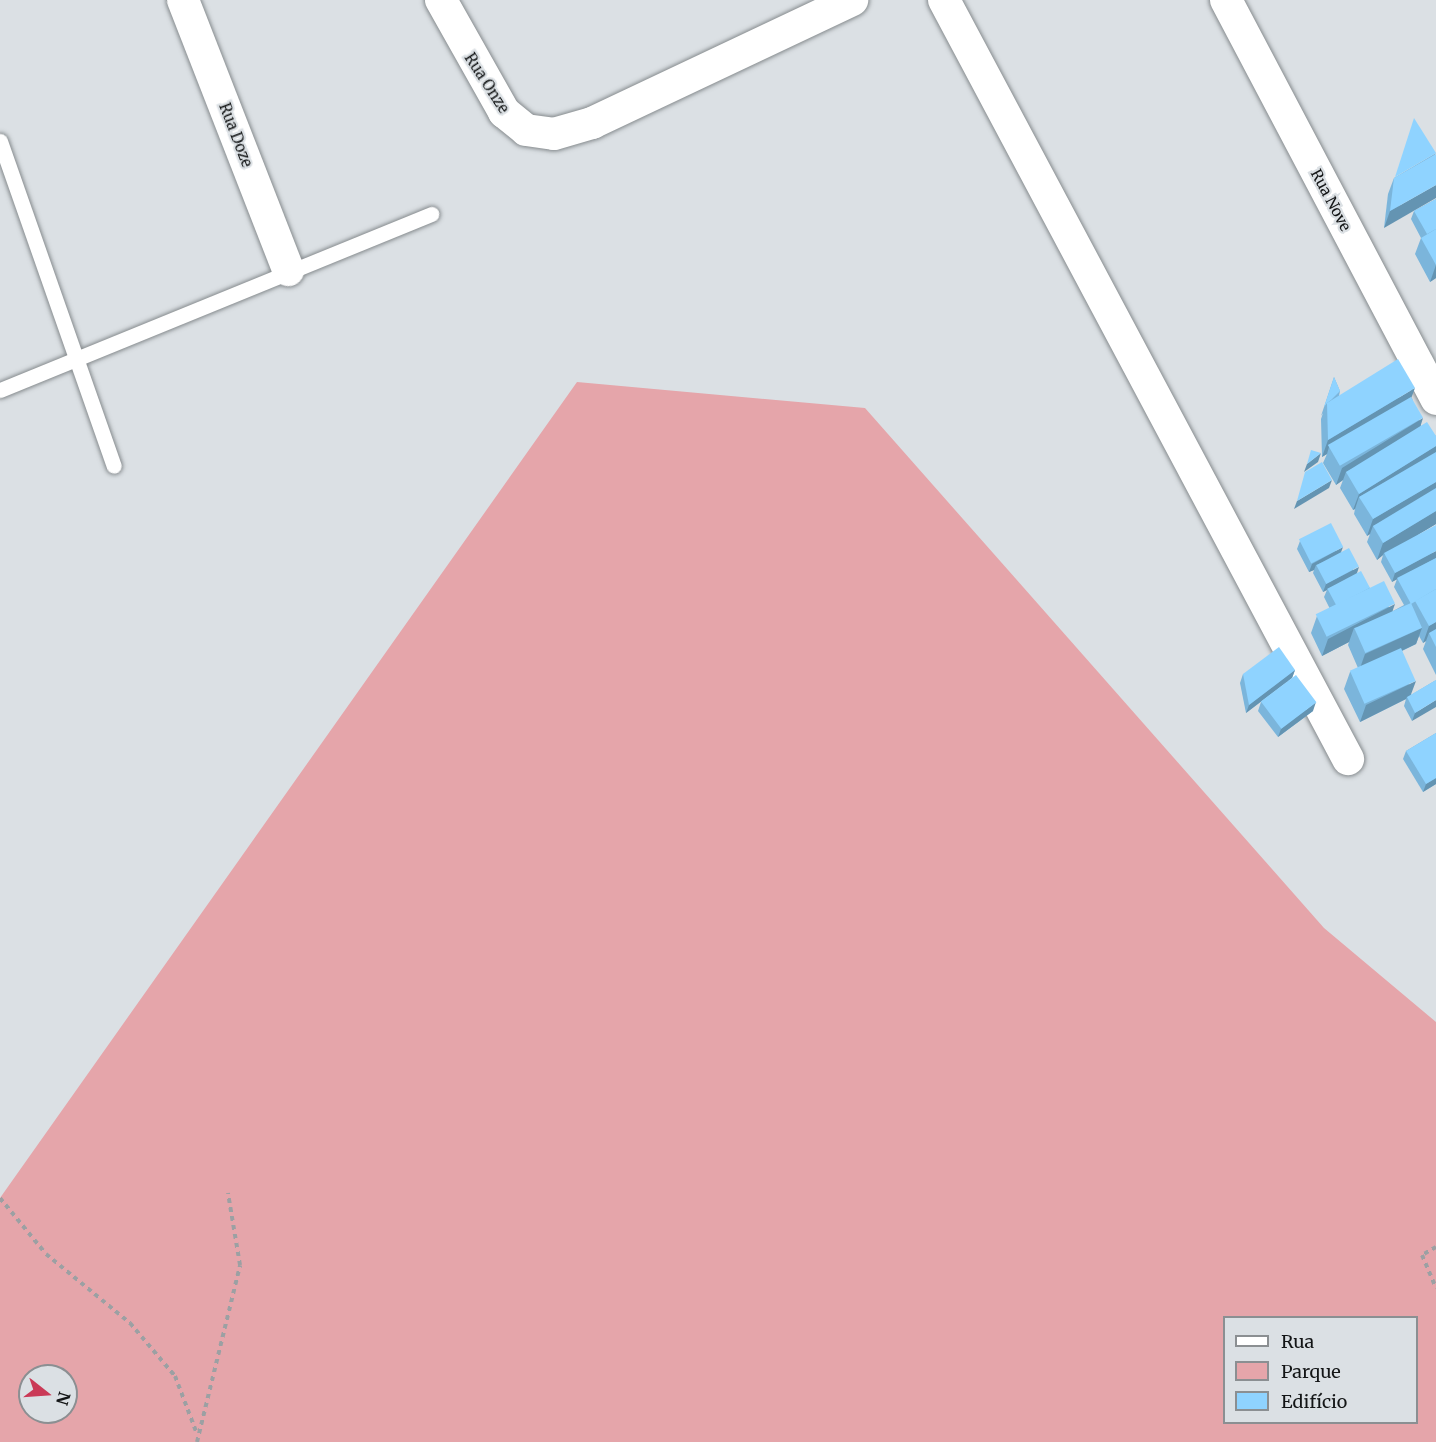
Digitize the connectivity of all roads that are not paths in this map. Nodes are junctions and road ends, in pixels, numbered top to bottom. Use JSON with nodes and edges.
{"nodes":[{"id":1,"x":183,"y":0,"type":"edge"},
{"id":2,"x":441,"y":0,"type":"edge"},
{"id":3,"x":852,"y":0,"type":"edge"},
{"id":4,"x":944,"y":0,"type":"edge"},
{"id":5,"x":1227,"y":0,"type":"edge"},
{"id":6,"x":819,"y":7,"type":"edge"},
{"id":7,"x":0,"y":141,"type":"edge"},
{"id":8,"x":432,"y":214,"type":"dead end"},
{"id":9,"x":288,"y":270,"type":"junction"},
{"id":10,"x":78,"y":360,"type":"junction"},
{"id":11,"x":0,"y":390,"type":"edge"},
{"id":12,"x":1436,"y":399,"type":"edge"},
{"id":13,"x":114,"y":466,"type":"dead end"},
{"id":14,"x":1348,"y":759,"type":"dead end"}],
"edges":[{"from":1,"to":9,"type":"street","name":"Rua Doze"},
{"from":2,"to":6,"type":"street","name":"Rua Onze"},
{"from":3,"to":6,"type":"street","name":"Rua Onze"},
{"from":4,"to":14,"type":"street"},
{"from":5,"to":12,"type":"street","name":"Rua Nove"},
{"from":7,"to":10,"type":"lane"},
{"from":8,"to":9,"type":"lane"},
{"from":9,"to":10,"type":"lane"},
{"from":10,"to":11,"type":"lane"},
{"from":10,"to":13,"type":"lane"}]}
